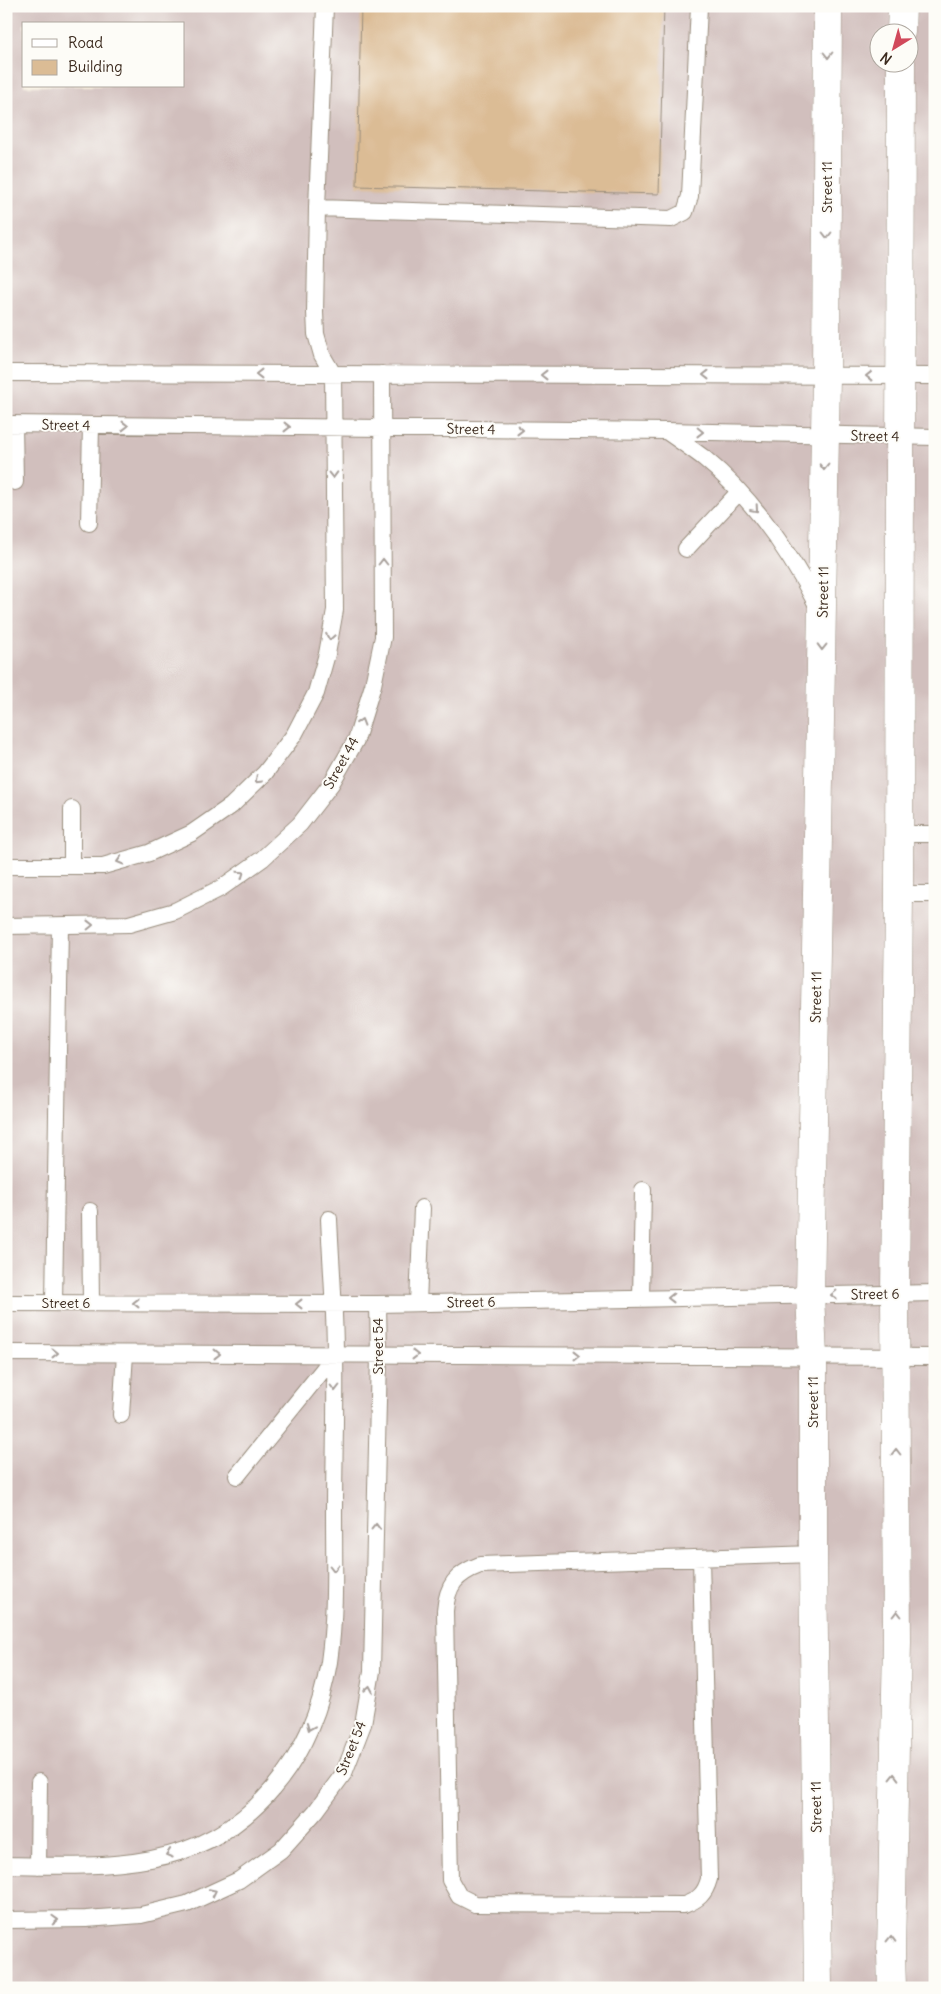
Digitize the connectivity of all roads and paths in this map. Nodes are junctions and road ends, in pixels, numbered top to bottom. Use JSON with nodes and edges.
{"nodes":[{"id":1,"x":326,"y":6,"type":"edge"},
{"id":2,"x":699,"y":6,"type":"edge"},
{"id":3,"x":828,"y":6,"type":"edge"},
{"id":4,"x":902,"y":6,"type":"edge"},
{"id":5,"x":901,"y":22,"type":"edge"},
{"id":6,"x":901,"y":72,"type":"edge"},
{"id":7,"x":317,"y":208,"type":"junction"},
{"id":8,"x":6,"y":373,"type":"edge"},
{"id":9,"x":333,"y":374,"type":"junction"},
{"id":10,"x":382,"y":374,"type":"junction"},
{"id":11,"x":826,"y":376,"type":"junction"},
{"id":12,"x":900,"y":376,"type":"junction"},
{"id":13,"x":935,"y":376,"type":"edge"},
{"id":14,"x":10,"y":424,"type":"edge"},
{"id":15,"x":91,"y":425,"type":"junction"},
{"id":16,"x":332,"y":428,"type":"junction"},
{"id":17,"x":383,"y":428,"type":"junction"},
{"id":18,"x":666,"y":431,"type":"junction"},
{"id":19,"x":825,"y":435,"type":"junction"},
{"id":20,"x":900,"y":436,"type":"junction"},
{"id":21,"x":935,"y":437,"type":"edge"},
{"id":22,"x":15,"y":482,"type":"dead end"},
{"id":23,"x":739,"y":492,"type":"junction"},
{"id":24,"x":89,"y":523,"type":"dead end"},
{"id":25,"x":686,"y":549,"type":"dead end"},
{"id":26,"x":822,"y":615,"type":"junction"},
{"id":27,"x":72,"y":809,"type":"dead end"},
{"id":28,"x":899,"y":834,"type":"junction"},
{"id":29,"x":935,"y":834,"type":"edge"},
{"id":30,"x":6,"y":866,"type":"edge"},
{"id":31,"x":72,"y":866,"type":"junction"},
{"id":32,"x":899,"y":894,"type":"junction"},
{"id":33,"x":935,"y":894,"type":"edge"},
{"id":34,"x":6,"y":926,"type":"edge"},
{"id":35,"x":60,"y":926,"type":"junction"},
{"id":36,"x":644,"y":1190,"type":"dead end"},
{"id":37,"x":422,"y":1208,"type":"dead end"},
{"id":38,"x":90,"y":1211,"type":"dead end"},
{"id":39,"x":329,"y":1219,"type":"dead end"},
{"id":40,"x":935,"y":1293,"type":"edge"},
{"id":41,"x":895,"y":1294,"type":"junction"},
{"id":42,"x":810,"y":1296,"type":"junction"},
{"id":43,"x":641,"y":1299,"type":"junction"},
{"id":44,"x":6,"y":1303,"type":"edge"},
{"id":45,"x":54,"y":1303,"type":"junction"},
{"id":46,"x":91,"y":1303,"type":"junction"},
{"id":47,"x":418,"y":1303,"type":"junction"},
{"id":48,"x":334,"y":1304,"type":"junction"},
{"id":49,"x":378,"y":1304,"type":"junction"},
{"id":50,"x":6,"y":1353,"type":"edge"},
{"id":51,"x":125,"y":1354,"type":"junction"},
{"id":52,"x":335,"y":1355,"type":"junction"},
{"id":53,"x":379,"y":1355,"type":"junction"},
{"id":54,"x":813,"y":1356,"type":"junction"},
{"id":55,"x":895,"y":1356,"type":"junction"},
{"id":56,"x":935,"y":1357,"type":"edge"},
{"id":57,"x":121,"y":1415,"type":"dead end"},
{"id":58,"x":237,"y":1476,"type":"dead end"},
{"id":59,"x":813,"y":1554,"type":"junction"},
{"id":60,"x":701,"y":1558,"type":"junction"},
{"id":61,"x":39,"y":1782,"type":"dead end"},
{"id":62,"x":6,"y":1865,"type":"edge"},
{"id":63,"x":38,"y":1866,"type":"junction"},
{"id":64,"x":6,"y":1920,"type":"edge"},
{"id":65,"x":818,"y":1988,"type":"edge"},
{"id":66,"x":892,"y":1988,"type":"edge"}],
"edges":[{"from":1,"to":7,"type":"lane"},
{"from":2,"to":7,"type":"lane"},
{"from":3,"to":11,"type":"street","name":"Street 11","one_way":true},
{"from":4,"to":5,"type":"street"},
{"from":6,"to":12,"type":"street"},
{"from":7,"to":9,"type":"lane"},
{"from":9,"to":8,"type":"lane","one_way":true},
{"from":9,"to":10,"type":"lane"},
{"from":9,"to":16,"type":"lane"},
{"from":11,"to":10,"type":"lane","one_way":true},
{"from":10,"to":17,"type":"lane","name":"Street 44"},
{"from":12,"to":11,"type":"lane","one_way":true},
{"from":11,"to":19,"type":"street","name":"Street 11"},
{"from":12,"to":13,"type":"lane"},
{"from":12,"to":20,"type":"street"},
{"from":14,"to":15,"type":"lane","name":"Street 4"},
{"from":14,"to":22,"type":"lane"},
{"from":15,"to":16,"type":"lane","name":"Street 4","one_way":true},
{"from":15,"to":24,"type":"lane"},
{"from":16,"to":17,"type":"lane","name":"Street 4"},
{"from":16,"to":31,"type":"lane","one_way":true},
{"from":17,"to":18,"type":"lane","name":"Street 4","one_way":true},
{"from":35,"to":17,"type":"lane","name":"Street 44","one_way":true},
{"from":18,"to":19,"type":"lane","name":"Street 4","one_way":true},
{"from":18,"to":23,"type":"lane"},
{"from":19,"to":20,"type":"lane","name":"Street 4"},
{"from":19,"to":26,"type":"street","name":"Street 11","one_way":true},
{"from":20,"to":21,"type":"lane","name":"Street 4"},
{"from":20,"to":28,"type":"street"},
{"from":23,"to":25,"type":"lane"},
{"from":23,"to":26,"type":"lane","one_way":true},
{"from":26,"to":42,"type":"street","name":"Street 11","one_way":true},
{"from":27,"to":31,"type":"lane"},
{"from":28,"to":29,"type":"lane"},
{"from":28,"to":32,"type":"street"},
{"from":30,"to":31,"type":"lane"},
{"from":32,"to":33,"type":"lane"},
{"from":32,"to":41,"type":"street"},
{"from":34,"to":35,"type":"lane","name":"Street 44"},
{"from":35,"to":45,"type":"lane"},
{"from":36,"to":43,"type":"lane"},
{"from":37,"to":47,"type":"lane"},
{"from":38,"to":46,"type":"lane"},
{"from":39,"to":48,"type":"lane"},
{"from":40,"to":41,"type":"lane","name":"Street 6"},
{"from":41,"to":42,"type":"lane","name":"Street 6","one_way":true},
{"from":41,"to":55,"type":"street"},
{"from":42,"to":43,"type":"lane","name":"Street 6","one_way":true},
{"from":42,"to":54,"type":"street","name":"Street 11"},
{"from":43,"to":47,"type":"lane","name":"Street 6"},
{"from":44,"to":45,"type":"lane","name":"Street 6"},
{"from":45,"to":46,"type":"lane","name":"Street 6"},
{"from":48,"to":46,"type":"lane","name":"Street 6","one_way":true},
{"from":47,"to":49,"type":"lane","name":"Street 6"},
{"from":48,"to":49,"type":"lane","name":"Street 6"},
{"from":48,"to":52,"type":"lane"},
{"from":49,"to":53,"type":"lane","name":"Street 54"},
{"from":50,"to":51,"type":"lane","one_way":true},
{"from":51,"to":52,"type":"lane","one_way":true},
{"from":51,"to":57,"type":"lane"},
{"from":52,"to":53,"type":"lane"},
{"from":52,"to":58,"type":"lane"},
{"from":52,"to":63,"type":"lane","one_way":true},
{"from":53,"to":54,"type":"lane","one_way":true},
{"from":64,"to":53,"type":"lane","name":"Street 54","one_way":true},
{"from":54,"to":55,"type":"lane"},
{"from":54,"to":59,"type":"street","name":"Street 11"},
{"from":55,"to":56,"type":"lane"},
{"from":66,"to":55,"type":"street","one_way":true},
{"from":59,"to":60,"type":"lane"},
{"from":59,"to":65,"type":"street","name":"Street 11"},
{"from":60,"to":60,"type":"lane"},
{"from":61,"to":63,"type":"lane"},
{"from":62,"to":63,"type":"lane"}]}
